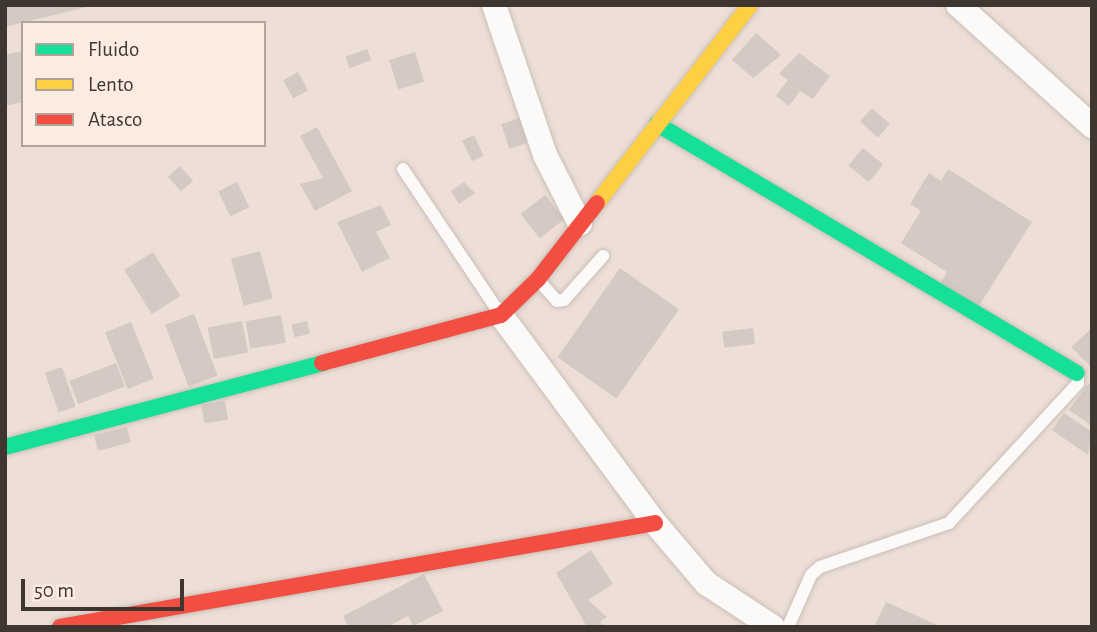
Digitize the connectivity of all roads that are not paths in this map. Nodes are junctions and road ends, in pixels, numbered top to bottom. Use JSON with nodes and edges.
{"nodes":[{"id":1,"x":494,"y":5,"type":"edge"},
{"id":2,"x":750,"y":5,"type":"edge"},
{"id":3,"x":958,"y":5,"type":"edge"},
{"id":4,"x":657,"y":124,"type":"junction"},
{"id":5,"x":1092,"y":126,"type":"edge"},
{"id":6,"x":403,"y":169,"type":"dead end"},
{"id":7,"x":580,"y":224,"type":"junction"},
{"id":8,"x":603,"y":256,"type":"dead end"},
{"id":9,"x":538,"y":279,"type":"junction"},
{"id":10,"x":501,"y":315,"type":"junction"},
{"id":11,"x":1077,"y":373,"type":"joint"},
{"id":12,"x":5,"y":447,"type":"edge"},
{"id":13,"x":655,"y":523,"type":"junction"},
{"id":14,"x":60,"y":627,"type":"edge"},
{"id":15,"x":773,"y":627,"type":"edge"},
{"id":16,"x":788,"y":627,"type":"edge"}],
"edges":[{"from":1,"to":7,"type":"street"},
{"from":2,"to":4,"type":"street"},
{"from":3,"to":5,"type":"street"},
{"from":4,"to":7,"type":"street"},
{"from":4,"to":11,"type":"street"},
{"from":6,"to":10,"type":"lane"},
{"from":7,"to":9,"type":"street"},
{"from":8,"to":9,"type":"lane"},
{"from":9,"to":10,"type":"street"},
{"from":10,"to":12,"type":"street"},
{"from":10,"to":13,"type":"street"},
{"from":11,"to":16,"type":"lane"},
{"from":13,"to":14,"type":"street"},
{"from":13,"to":15,"type":"street"}]}
